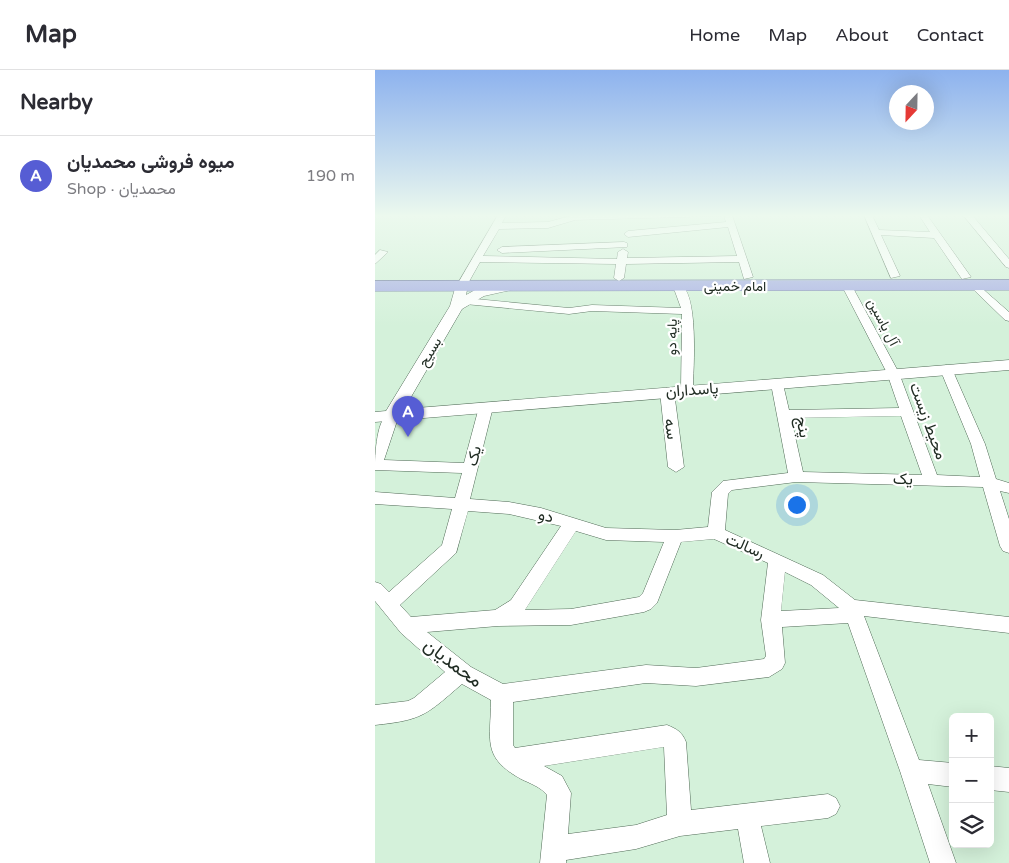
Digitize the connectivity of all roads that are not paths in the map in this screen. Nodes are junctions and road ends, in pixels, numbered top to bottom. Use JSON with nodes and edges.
{"nodes":[{"id":1,"x":383,"y":252,"type":"dead end"},
{"id":2,"x":482,"y":252,"type":"edge"},
{"id":3,"x":523,"y":252,"type":"edge"},
{"id":4,"x":624,"y":252,"type":"edge"},
{"id":5,"x":740,"y":252,"type":"edge"},
{"id":6,"x":884,"y":252,"type":"edge"},
{"id":7,"x":950,"y":252,"type":"edge"},
{"id":8,"x":998,"y":252,"type":"edge"},
{"id":9,"x":480,"y":255,"type":"junction"},
{"id":10,"x":623,"y":260,"type":"junction"},
{"id":11,"x":743,"y":260,"type":"junction"},
{"id":12,"x":375,"y":261,"type":"edge"},
{"id":13,"x":1009,"y":265,"type":"edge"},
{"id":14,"x":895,"y":276,"type":"junction"},
{"id":15,"x":375,"y":277,"type":"edge"},
{"id":16,"x":747,"y":277,"type":"junction"},
{"id":17,"x":1009,"y":277,"type":"edge"},
{"id":18,"x":619,"y":278,"type":"junction"},
{"id":19,"x":971,"y":281,"type":"junction"},
{"id":20,"x":1009,"y":285,"type":"edge"},
{"id":21,"x":375,"y":286,"type":"edge"},
{"id":22,"x":679,"y":286,"type":"junction"},
{"id":23,"x":847,"y":286,"type":"junction"},
{"id":24,"x":463,"y":292,"type":"junction"},
{"id":25,"x":688,"y":311,"type":"junction"},
{"id":26,"x":1009,"y":318,"type":"edge"},
{"id":27,"x":1009,"y":365,"type":"edge"},
{"id":28,"x":946,"y":369,"type":"junction"},
{"id":29,"x":893,"y":373,"type":"junction"},
{"id":30,"x":777,"y":384,"type":"junction"},
{"id":31,"x":687,"y":390,"type":"junction"},
{"id":32,"x":667,"y":392,"type":"junction"},
{"id":33,"x":486,"y":407,"type":"junction"},
{"id":34,"x":907,"y":412,"type":"junction"},
{"id":35,"x":783,"y":414,"type":"junction"},
{"id":36,"x":384,"y":416,"type":"edge"},
{"id":37,"x":375,"y":465,"type":"edge"},
{"id":38,"x":676,"y":467,"type":"dead end"},
{"id":39,"x":472,"y":468,"type":"junction"},
{"id":40,"x":796,"y":477,"type":"junction"},
{"id":41,"x":931,"y":480,"type":"junction"},
{"id":42,"x":988,"y":482,"type":"junction"},
{"id":43,"x":1009,"y":488,"type":"edge"},
{"id":44,"x":375,"y":498,"type":"edge"},
{"id":45,"x":460,"y":504,"type":"junction"},
{"id":46,"x":571,"y":523,"type":"junction"},
{"id":47,"x":716,"y":533,"type":"junction"},
{"id":48,"x":675,"y":536,"type":"junction"},
{"id":49,"x":1009,"y":546,"type":"edge"},
{"id":50,"x":777,"y":560,"type":"junction"},
{"id":51,"x":382,"y":596,"type":"edge"},
{"id":52,"x":852,"y":611,"type":"junction"},
{"id":53,"x":498,"y":618,"type":"junction"},
{"id":54,"x":771,"y":620,"type":"junction"},
{"id":55,"x":1009,"y":625,"type":"edge"},
{"id":56,"x":407,"y":626,"type":"junction"},
{"id":57,"x":460,"y":672,"type":"junction"},
{"id":58,"x":502,"y":694,"type":"junction"},
{"id":59,"x":375,"y":714,"type":"edge"},
{"id":60,"x":510,"y":760,"type":"junction"},
{"id":61,"x":912,"y":771,"type":"junction"},
{"id":62,"x":949,"y":775,"type":"edge"},
{"id":63,"x":994,"y":778,"type":"edge"},
{"id":64,"x":1009,"y":780,"type":"edge"},
{"id":65,"x":828,"y":806,"type":"dead end"},
{"id":66,"x":747,"y":816,"type":"junction"},
{"id":67,"x":680,"y":824,"type":"junction"},
{"id":68,"x":553,"y":856,"type":"edge"},
{"id":69,"x":757,"y":863,"type":"edge"},
{"id":70,"x":943,"y":863,"type":"edge"}],
"edges":[{"from":1,"to":12,"type":"street"},
{"from":2,"to":9,"type":"street"},
{"from":3,"to":9,"type":"street"},
{"from":4,"to":10,"type":"street"},
{"from":5,"to":11,"type":"street"},
{"from":6,"to":14,"type":"street"},
{"from":7,"to":19,"type":"street"},
{"from":8,"to":13,"type":"street"},
{"from":9,"to":10,"type":"street"},
{"from":9,"to":24,"type":"street"},
{"from":10,"to":11,"type":"street"},
{"from":10,"to":18,"type":"street"},
{"from":11,"to":16,"type":"street"},
{"from":14,"to":16,"type":"highway","name":"امام خمینی"},
{"from":14,"to":19,"type":"highway","name":"امام خمینی"},
{"from":15,"to":24,"type":"highway"},
{"from":16,"to":18,"type":"highway","name":"امام خمینی"},
{"from":17,"to":19,"type":"highway","name":"امام خمینی"},
{"from":18,"to":24,"type":"highway","name":"امام خمینی"},
{"from":19,"to":20,"type":"highway","name":"امام خمینی"},
{"from":19,"to":23,"type":"highway","name":"امام خمینی"},
{"from":19,"to":26,"type":"street"},
{"from":21,"to":24,"type":"highway"},
{"from":22,"to":23,"type":"highway","name":"امام خمینی"},
{"from":22,"to":24,"type":"highway","name":"امام خمینی"},
{"from":22,"to":25,"type":"street","name":"پایه دو"},
{"from":23,"to":29,"type":"street","name":"آل یاسین"},
{"from":24,"to":25,"type":"street"},
{"from":24,"to":36,"type":"street","name":"بسیح"},
{"from":25,"to":31,"type":"street","name":"پایه دو"},
{"from":27,"to":28,"type":"street","name":"پاسداران"},
{"from":28,"to":29,"type":"street","name":"پاسداران"},
{"from":28,"to":42,"type":"street"},
{"from":29,"to":30,"type":"street","name":"پاسداران"},
{"from":29,"to":34,"type":"street","name":"محیط زیست"},
{"from":30,"to":31,"type":"street","name":"پاسداران"},
{"from":30,"to":35,"type":"street","name":"پنج"},
{"from":31,"to":32,"type":"street","name":"پاسداران"},
{"from":32,"to":33,"type":"street","name":"پاسداران"},
{"from":32,"to":38,"type":"street","name":"سه"},
{"from":33,"to":36,"type":"street","name":"پاسداران"},
{"from":33,"to":39,"type":"street","name":"یک"},
{"from":34,"to":35,"type":"street"},
{"from":34,"to":41,"type":"street","name":"محیط زیست"},
{"from":35,"to":40,"type":"street","name":"پنج"},
{"from":36,"to":37,"type":"street"},
{"from":37,"to":39,"type":"street"},
{"from":39,"to":45,"type":"street","name":"یک"},
{"from":40,"to":41,"type":"street","name":"یک"},
{"from":40,"to":47,"type":"street","name":"رسالت"},
{"from":41,"to":42,"type":"street","name":"یک"},
{"from":42,"to":43,"type":"street","name":"یک"},
{"from":42,"to":49,"type":"street"},
{"from":44,"to":45,"type":"street","name":"دو"},
{"from":45,"to":46,"type":"street","name":"دو"},
{"from":45,"to":51,"type":"street","name":"یک"},
{"from":46,"to":48,"type":"street","name":"دو"},
{"from":46,"to":53,"type":"street"},
{"from":47,"to":48,"type":"street","name":"دو"},
{"from":47,"to":50,"type":"street","name":"رسالت"},
{"from":48,"to":53,"type":"street"},
{"from":50,"to":52,"type":"street","name":"رسالت"},
{"from":50,"to":54,"type":"street"},
{"from":51,"to":56,"type":"street","name":"محمدیان"},
{"from":52,"to":54,"type":"street"},
{"from":52,"to":55,"type":"street"},
{"from":52,"to":61,"type":"street"},
{"from":53,"to":56,"type":"street"},
{"from":54,"to":58,"type":"street"},
{"from":56,"to":57,"type":"street","name":"محمدیان"},
{"from":57,"to":58,"type":"street","name":"محمدیان"},
{"from":57,"to":59,"type":"street"},
{"from":58,"to":60,"type":"street","name":"محمدیان"},
{"from":60,"to":67,"type":"street"},
{"from":60,"to":68,"type":"street"},
{"from":61,"to":62,"type":"street"},
{"from":61,"to":70,"type":"street"},
{"from":63,"to":64,"type":"street"},
{"from":65,"to":66,"type":"street"},
{"from":66,"to":67,"type":"street"},
{"from":66,"to":69,"type":"street"},
{"from":67,"to":68,"type":"street"}]}
